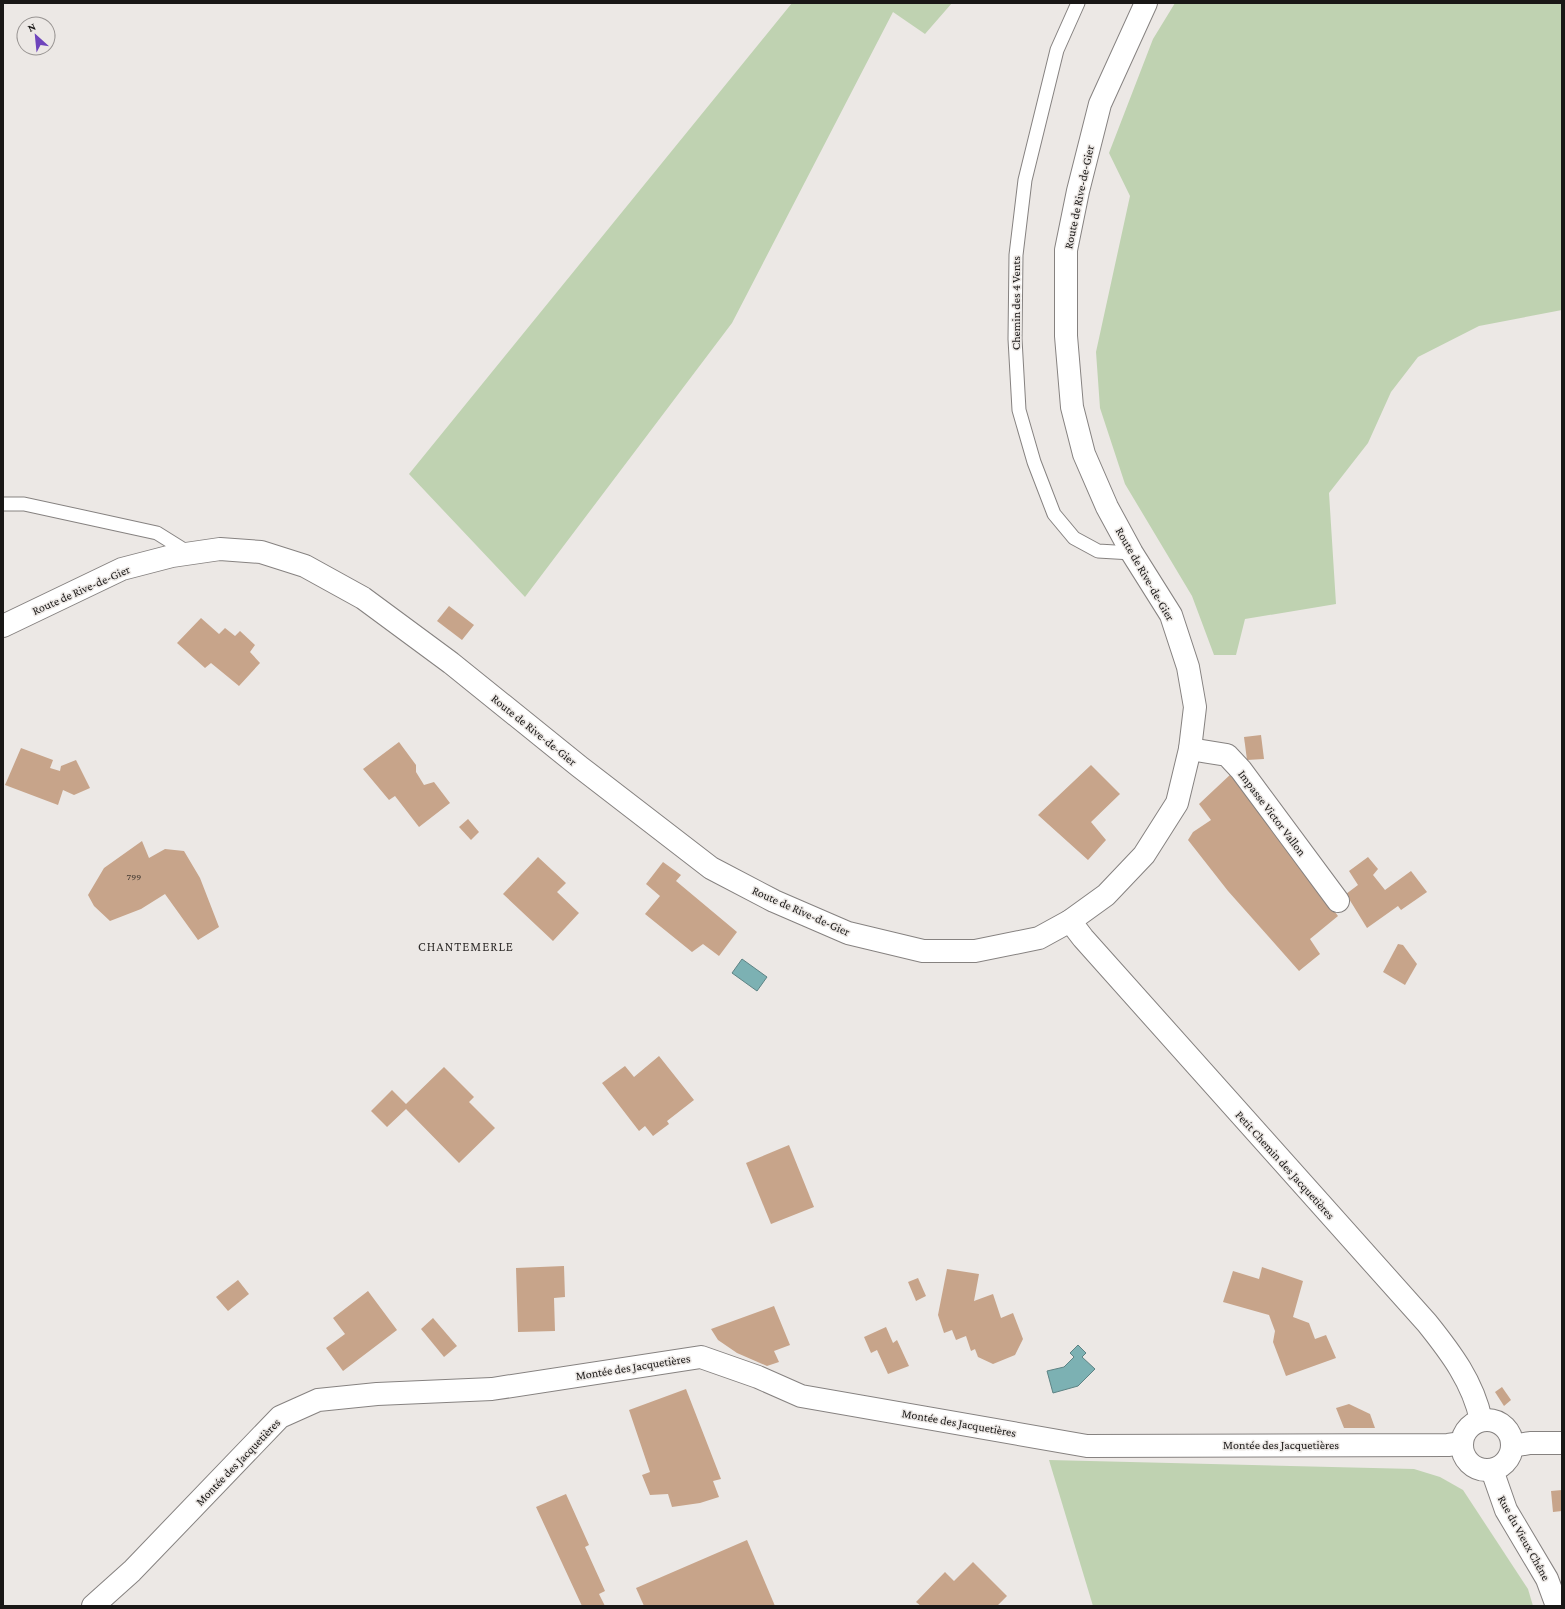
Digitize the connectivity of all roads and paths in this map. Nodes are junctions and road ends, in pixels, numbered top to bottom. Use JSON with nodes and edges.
{"nodes":[{"id":1,"x":1078,"y":3,"type":"edge"},
{"id":2,"x":1146,"y":3,"type":"edge"},
{"id":3,"x":3,"y":504,"type":"edge"},
{"id":4,"x":189,"y":553,"type":"junction"},
{"id":5,"x":1132,"y":553,"type":"junction"},
{"id":6,"x":3,"y":626,"type":"edge"},
{"id":7,"x":1190,"y":749,"type":"junction"},
{"id":8,"x":1338,"y":901,"type":"dead end"},
{"id":9,"x":1070,"y":921,"type":"junction"},
{"id":10,"x":1481,"y":1420,"type":"junction"},
{"id":11,"x":1462,"y":1443,"type":"junction"},
{"id":12,"x":1562,"y":1444,"type":"edge"},
{"id":13,"x":1512,"y":1446,"type":"junction"},
{"id":14,"x":1492,"y":1470,"type":"junction"},
{"id":15,"x":93,"y":1606,"type":"edge"},
{"id":16,"x":1557,"y":1606,"type":"edge"}],
"edges":[{"from":1,"to":5,"type":"lane","name":"Chemin des 4 Vents"},
{"from":2,"to":5,"type":"street","name":"Route de Rive-de-Gier"},
{"from":3,"to":4,"type":"lane"},
{"from":4,"to":6,"type":"street","name":"Route de Rive-de-Gier"},
{"from":4,"to":9,"type":"street","name":"Route de Rive-de-Gier"},
{"from":5,"to":7,"type":"street","name":"Route de Rive-de-Gier"},
{"from":7,"to":8,"type":"street","name":"Impasse Victor Vallon"},
{"from":7,"to":9,"type":"street","name":"Route de Rive-de-Gier"},
{"from":9,"to":10,"type":"street","name":"Petit Chemin des Jacquetières"},
{"from":10,"to":11,"type":"street"},
{"from":10,"to":13,"type":"street"},
{"from":11,"to":14,"type":"street"},
{"from":11,"to":15,"type":"street","name":"Montée des Jacquetières"},
{"from":12,"to":13,"type":"street"},
{"from":13,"to":14,"type":"street"},
{"from":14,"to":16,"type":"street","name":"Rue du Vieux Chêne"}]}
